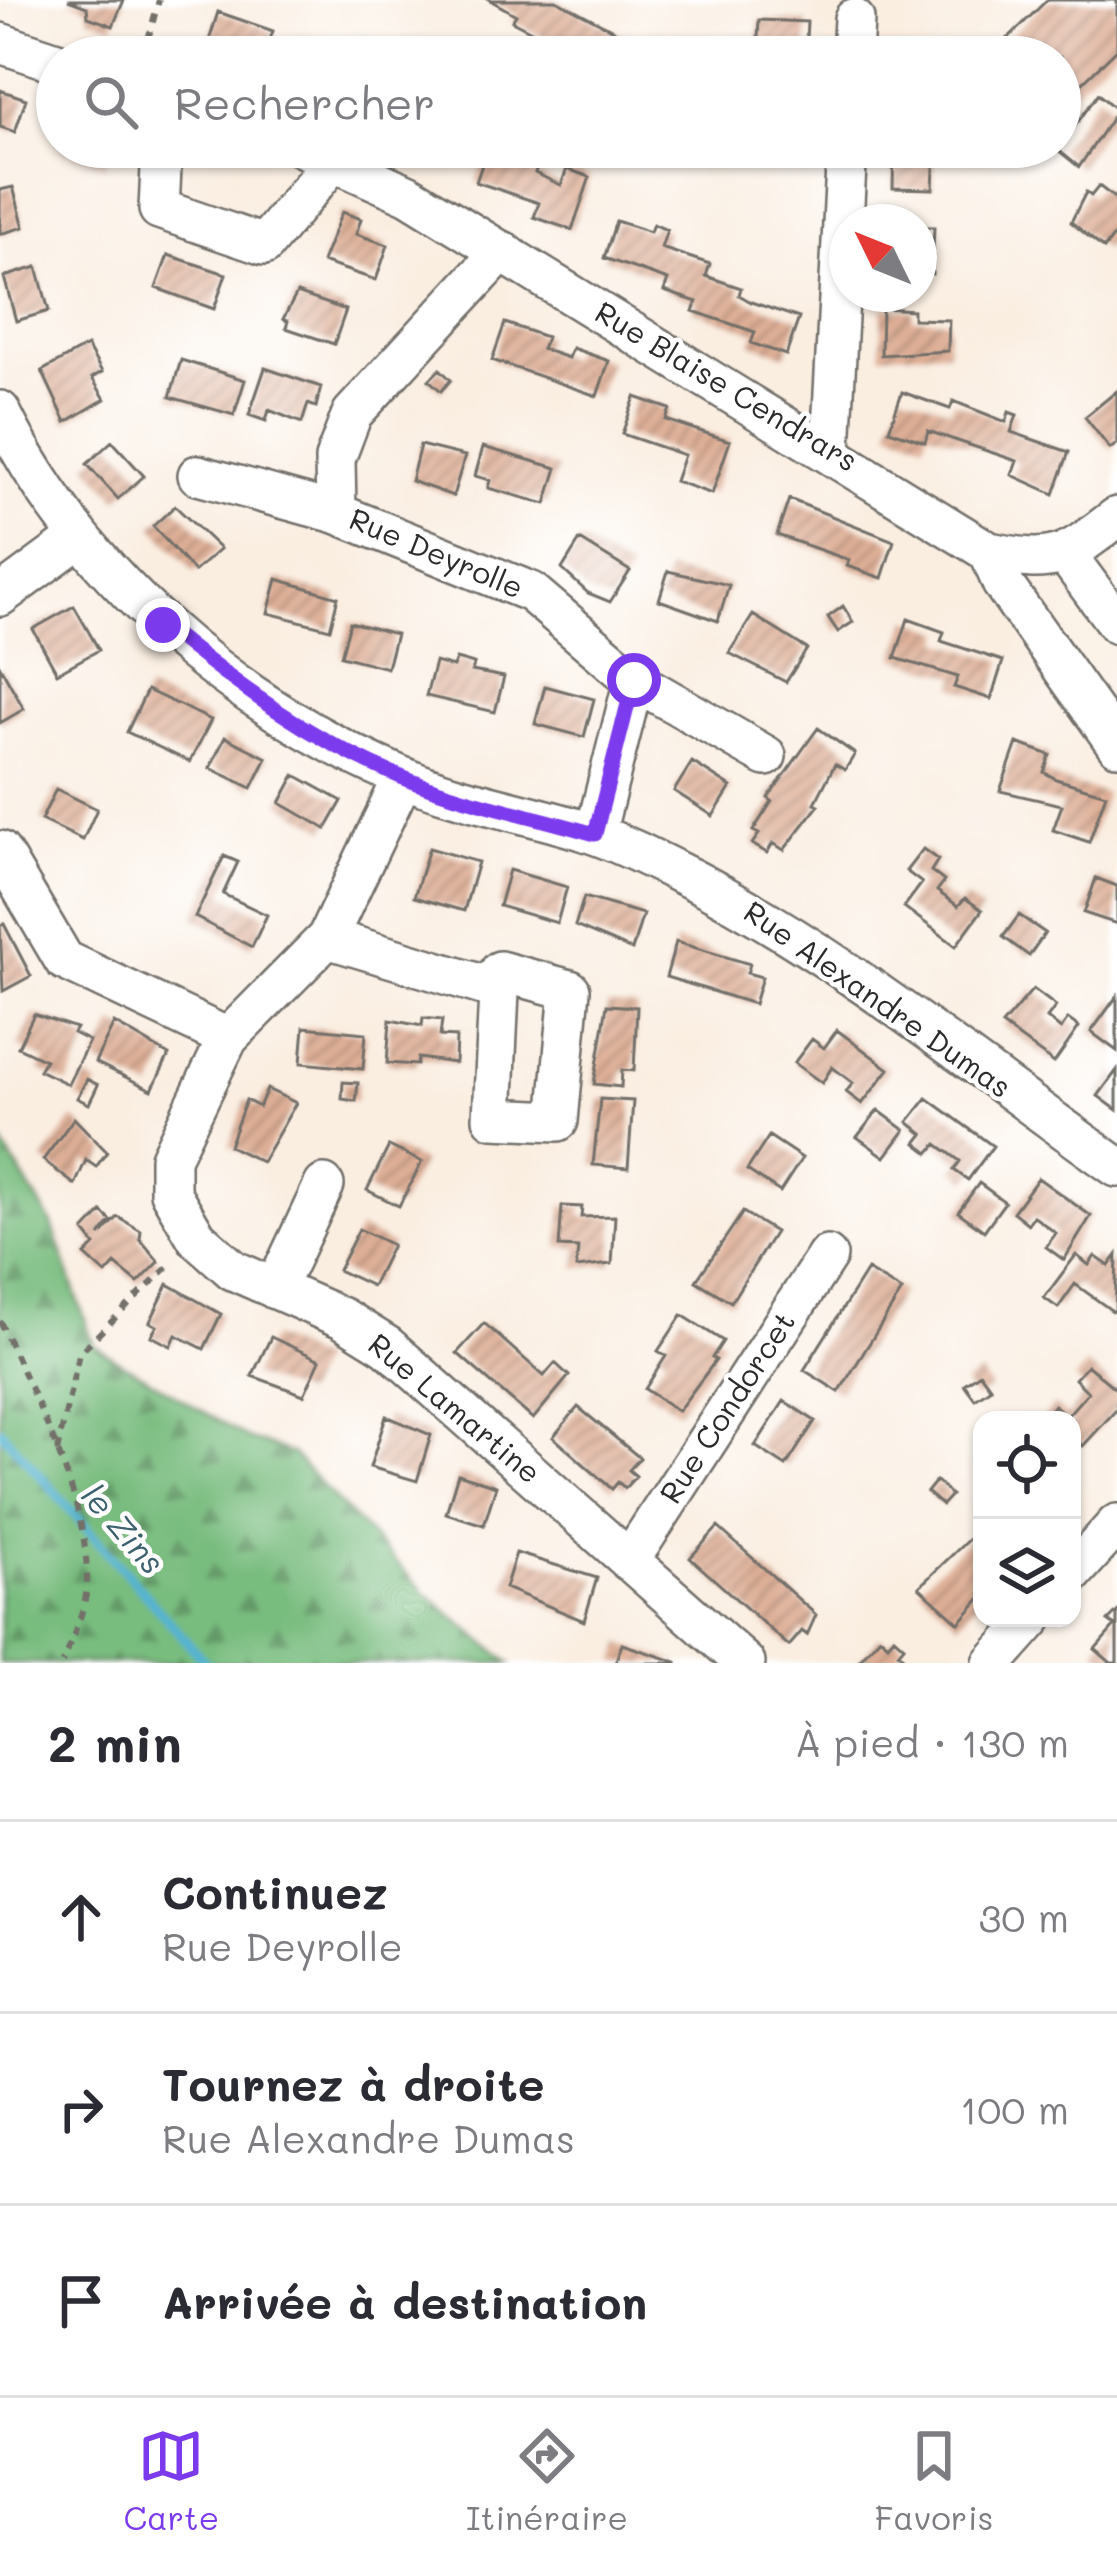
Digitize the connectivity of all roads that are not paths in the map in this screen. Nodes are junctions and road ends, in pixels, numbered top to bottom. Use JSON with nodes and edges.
{"nodes":[{"id":1,"x":0,"y":44,"type":"edge"},
{"id":2,"x":36,"y":55,"type":"edge"},
{"id":3,"x":161,"y":168,"type":"edge"},
{"id":4,"x":310,"y":168,"type":"edge"},
{"id":5,"x":347,"y":168,"type":"edge"},
{"id":6,"x":846,"y":168,"type":"edge"},
{"id":7,"x":502,"y":251,"type":"junction"},
{"id":8,"x":0,"y":410,"type":"edge"},
{"id":9,"x":831,"y":450,"type":"junction"},
{"id":10,"x":198,"y":475,"type":"dead end"},
{"id":11,"x":337,"y":513,"type":"junction"},
{"id":12,"x":1117,"y":517,"type":"edge"},
{"id":13,"x":80,"y":537,"type":"junction"},
{"id":14,"x":988,"y":552,"type":"junction"},
{"id":15,"x":1067,"y":556,"type":"junction"},
{"id":16,"x":0,"y":596,"type":"edge"},
{"id":17,"x":1117,"y":624,"type":"edge"},
{"id":18,"x":634,"y":680,"type":"junction"},
{"id":19,"x":1117,"y":745,"type":"edge"},
{"id":20,"x":766,"y":756,"type":"dead end"},
{"id":21,"x":403,"y":778,"type":"junction"},
{"id":22,"x":595,"y":834,"type":"junction"},
{"id":23,"x":0,"y":851,"type":"edge"},
{"id":24,"x":327,"y":938,"type":"junction"},
{"id":25,"x":500,"y":990,"type":"dead end"},
{"id":26,"x":228,"y":1038,"type":"junction"},
{"id":27,"x":1117,"y":1167,"type":"edge"},
{"id":28,"x":324,"y":1185,"type":"dead end"},
{"id":29,"x":827,"y":1256,"type":"dead end"},
{"id":30,"x":275,"y":1288,"type":"junction"},
{"id":31,"x":1117,"y":1524,"type":"edge"},
{"id":32,"x":628,"y":1561,"type":"junction"},
{"id":33,"x":1081,"y":1564,"type":"edge"},
{"id":34,"x":1025,"y":1627,"type":"edge"},
{"id":35,"x":745,"y":1663,"type":"edge"},
{"id":36,"x":993,"y":1663,"type":"edge"}],
"edges":[{"from":1,"to":2,"type":"street"},
{"from":3,"to":4,"type":"street","name":"Rue Blaise Cendrars"},
{"from":5,"to":7,"type":"street","name":"Rue Blaise Cendrars"},
{"from":6,"to":9,"type":"street"},
{"from":7,"to":9,"type":"street","name":"Rue Blaise Cendrars"},
{"from":7,"to":11,"type":"street"},
{"from":8,"to":13,"type":"street","name":"Rue Alexandre Dumas"},
{"from":9,"to":14,"type":"street","name":"Rue Blaise Cendrars"},
{"from":10,"to":11,"type":"street","name":"Rue Deyrolle"},
{"from":11,"to":18,"type":"street","name":"Rue Deyrolle"},
{"from":12,"to":15,"type":"street"},
{"from":13,"to":16,"type":"street"},
{"from":13,"to":21,"type":"street","name":"Rue Alexandre Dumas"},
{"from":14,"to":15,"type":"street","name":"Rue Blaise Cendrars"},
{"from":14,"to":19,"type":"street"},
{"from":15,"to":17,"type":"street"},
{"from":18,"to":20,"type":"street","name":"Rue Deyrolle"},
{"from":18,"to":22,"type":"street"},
{"from":21,"to":22,"type":"street","name":"Rue Alexandre Dumas"},
{"from":21,"to":24,"type":"street","name":"Rue Lamartine"},
{"from":22,"to":27,"type":"street","name":"Rue Alexandre Dumas"},
{"from":23,"to":26,"type":"street"},
{"from":24,"to":25,"type":"street"},
{"from":24,"to":26,"type":"street","name":"Rue Lamartine"},
{"from":26,"to":30,"type":"street","name":"Rue Lamartine"},
{"from":28,"to":30,"type":"street"},
{"from":29,"to":32,"type":"street","name":"Rue Condorcet"},
{"from":30,"to":32,"type":"street","name":"Rue Lamartine"},
{"from":31,"to":33,"type":"street"},
{"from":32,"to":35,"type":"street","name":"Rue Lamartine"},
{"from":34,"to":36,"type":"street"}]}
